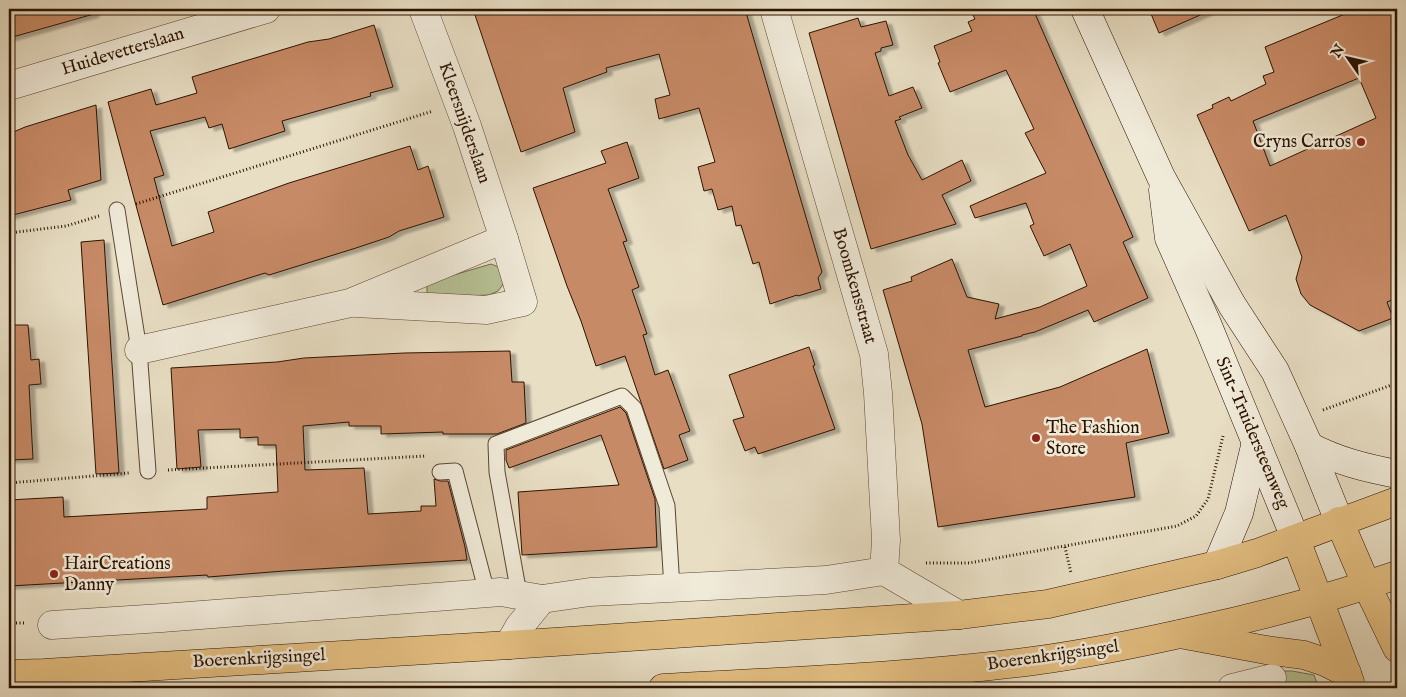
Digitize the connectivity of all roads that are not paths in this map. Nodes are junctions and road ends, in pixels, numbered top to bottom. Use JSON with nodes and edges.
{"nodes":[{"id":1,"x":266,"y":9,"type":"edge"},
{"id":2,"x":423,"y":9,"type":"edge"},
{"id":3,"x":774,"y":9,"type":"edge"},
{"id":4,"x":1085,"y":9,"type":"edge"},
{"id":5,"x":9,"y":86,"type":"edge"},
{"id":6,"x":1161,"y":176,"type":"junction"},
{"id":7,"x":117,"y":210,"type":"road end"},
{"id":8,"x":504,"y":239,"type":"junction"},
{"id":9,"x":350,"y":303,"type":"junction"},
{"id":10,"x":139,"y":350,"type":"junction"},
{"id":11,"x":1256,"y":442,"type":"junction"},
{"id":12,"x":1309,"y":446,"type":"junction"},
{"id":13,"x":148,"y":471,"type":"road end"},
{"id":14,"x":440,"y":472,"type":"dead end"},
{"id":15,"x":1397,"y":474,"type":"edge"},
{"id":16,"x":1397,"y":501,"type":"edge"},
{"id":17,"x":1339,"y":521,"type":"junction"},
{"id":18,"x":1296,"y":540,"type":"junction"},
{"id":19,"x":1217,"y":565,"type":"junction"},
{"id":20,"x":884,"y":571,"type":"junction"},
{"id":21,"x":1397,"y":575,"type":"edge"},
{"id":22,"x":1367,"y":586,"type":"junction"},
{"id":23,"x":672,"y":588,"type":"junction"},
{"id":24,"x":487,"y":593,"type":"junction"},
{"id":25,"x":531,"y":597,"type":"junction"},
{"id":26,"x":1319,"y":600,"type":"junction"},
{"id":27,"x":959,"y":615,"type":"junction"},
{"id":28,"x":52,"y":625,"type":"dead end"},
{"id":29,"x":1180,"y":634,"type":"junction"},
{"id":30,"x":509,"y":645,"type":"junction"},
{"id":31,"x":1397,"y":648,"type":"edge"},
{"id":32,"x":9,"y":674,"type":"edge"},
{"id":33,"x":1272,"y":678,"type":"dead end"},
{"id":34,"x":1350,"y":680,"type":"edge"},
{"id":35,"x":663,"y":688,"type":"edge"},
{"id":36,"x":1232,"y":688,"type":"edge"}],
"edges":[{"from":1,"to":5,"type":"street","name":"Huidevetterslaan"},
{"from":2,"to":8,"type":"street","name":"Kleersnijderslaan"},
{"from":3,"to":20,"type":"street","name":"Boomkensstraat"},
{"from":4,"to":6,"type":"street","name":"Sint-Truidersteenweg"},
{"from":6,"to":11,"type":"street","name":"Sint-Truidersteenweg"},
{"from":6,"to":12,"type":"street","name":"Sint-Truidersteenweg"},
{"from":7,"to":10,"type":"lane"},
{"from":8,"to":9,"type":"street","name":"Kleersnijderslaan"},
{"from":8,"to":9,"type":"street","name":"Kleersnijderslaan"},
{"from":9,"to":10,"type":"street","name":"Kleersnijderslaan"},
{"from":10,"to":13,"type":"lane"},
{"from":11,"to":18,"type":"street","name":"Sint-Truidersteenweg"},
{"from":11,"to":19,"type":"street"},
{"from":12,"to":15,"type":"street"},
{"from":12,"to":17,"type":"street","name":"Sint-Truidersteenweg"},
{"from":14,"to":24,"type":"lane"},
{"from":16,"to":17,"type":"main road","name":"Boerenkrijgsingel"},
{"from":17,"to":18,"type":"main road","name":"Boerenkrijgsingel"},
{"from":17,"to":22,"type":"main road"},
{"from":18,"to":19,"type":"main road","name":"Boerenkrijgsingel"},
{"from":18,"to":26,"type":"main road","name":"Sint-Truidersteenweg"},
{"from":19,"to":27,"type":"main road","name":"Boerenkrijgsingel"},
{"from":20,"to":23,"type":"street"},
{"from":20,"to":27,"type":"street"},
{"from":21,"to":22,"type":"main road","name":"Boerenkrijgsingel"},
{"from":22,"to":26,"type":"main road","name":"Boerenkrijgsingel"},
{"from":22,"to":31,"type":"main road"},
{"from":23,"to":25,"type":"street"},
{"from":23,"to":25,"type":"lane"},
{"from":24,"to":25,"type":"street"},
{"from":24,"to":28,"type":"street"},
{"from":25,"to":30,"type":"street"},
{"from":26,"to":29,"type":"main road","name":"Boerenkrijgsingel"},
{"from":26,"to":34,"type":"main road","name":"Sint-Truidersteenweg"},
{"from":27,"to":30,"type":"main road","name":"Boerenkrijgsingel"},
{"from":29,"to":34,"type":"main road"},
{"from":29,"to":35,"type":"main road","name":"Boerenkrijgsingel"},
{"from":30,"to":32,"type":"main road","name":"Boerenkrijgsingel"},
{"from":33,"to":36,"type":"street"}]}
